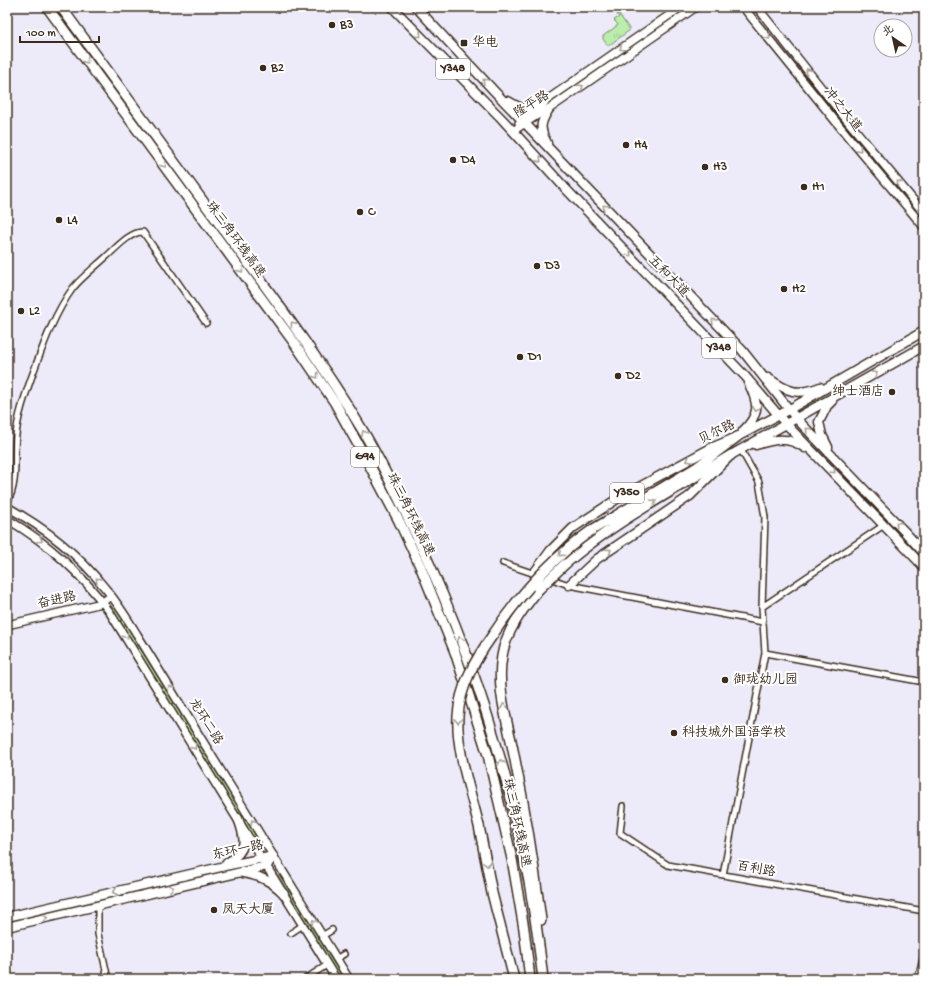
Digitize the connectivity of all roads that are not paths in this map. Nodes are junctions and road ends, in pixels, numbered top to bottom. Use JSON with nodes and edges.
{"nodes":[{"id":1,"x":47,"y":7,"type":"edge"},
{"id":2,"x":61,"y":7,"type":"edge"},
{"id":3,"x":392,"y":7,"type":"edge"},
{"id":4,"x":416,"y":7,"type":"edge"},
{"id":5,"x":681,"y":7,"type":"edge"},
{"id":6,"x":696,"y":7,"type":"edge"},
{"id":7,"x":742,"y":7,"type":"edge"},
{"id":8,"x":757,"y":7,"type":"edge"},
{"id":9,"x":496,"y":93,"type":"junction"},
{"id":10,"x":547,"y":106,"type":"junction"},
{"id":11,"x":524,"y":122,"type":"junction"},
{"id":12,"x":513,"y":131,"type":"junction"},
{"id":13,"x":552,"y":150,"type":"junction"},
{"id":14,"x":924,"y":213,"type":"edge"},
{"id":15,"x":924,"y":227,"type":"edge"},
{"id":16,"x":206,"y":323,"type":"dead end"},
{"id":17,"x":924,"y":331,"type":"edge"},
{"id":18,"x":924,"y":346,"type":"edge"},
{"id":19,"x":759,"y":371,"type":"junction"},
{"id":20,"x":746,"y":376,"type":"junction"},
{"id":21,"x":839,"y":380,"type":"junction"},
{"id":22,"x":843,"y":392,"type":"junction"},
{"id":23,"x":790,"y":408,"type":"junction"},
{"id":24,"x":778,"y":414,"type":"junction"},
{"id":25,"x":796,"y":418,"type":"junction"},
{"id":26,"x":786,"y":424,"type":"junction"},
{"id":27,"x":737,"y":437,"type":"junction"},
{"id":28,"x":742,"y":450,"type":"junction"},
{"id":29,"x":830,"y":453,"type":"junction"},
{"id":30,"x":731,"y":455,"type":"junction"},
{"id":31,"x":818,"y":456,"type":"junction"},
{"id":32,"x":7,"y":503,"type":"edge"},
{"id":33,"x":7,"y":507,"type":"edge"},
{"id":34,"x":7,"y":519,"type":"edge"},
{"id":35,"x":884,"y":525,"type":"junction"},
{"id":36,"x":923,"y":549,"type":"edge"},
{"id":37,"x":503,"y":563,"type":"dead end"},
{"id":38,"x":924,"y":567,"type":"edge"},
{"id":39,"x":534,"y":573,"type":"junction"},
{"id":40,"x":568,"y":585,"type":"junction"},
{"id":41,"x":111,"y":596,"type":"junction"},
{"id":42,"x":102,"y":602,"type":"junction"},
{"id":43,"x":762,"y":607,"type":"junction"},
{"id":44,"x":763,"y":622,"type":"junction"},
{"id":45,"x":7,"y":625,"type":"edge"},
{"id":46,"x":765,"y":653,"type":"junction"},
{"id":47,"x":924,"y":682,"type":"edge"},
{"id":48,"x":623,"y":806,"type":"dead end"},
{"id":49,"x":238,"y":818,"type":"junction"},
{"id":50,"x":273,"y":856,"type":"junction"},
{"id":51,"x":262,"y":857,"type":"junction"},
{"id":52,"x":267,"y":866,"type":"junction"},
{"id":53,"x":216,"y":868,"type":"junction"},
{"id":54,"x":234,"y":873,"type":"junction"},
{"id":55,"x":723,"y":875,"type":"junction"},
{"id":56,"x":284,"y":894,"type":"junction"},
{"id":57,"x":98,"y":906,"type":"junction"},
{"id":58,"x":924,"y":912,"type":"edge"},
{"id":59,"x":7,"y":917,"type":"edge"},
{"id":60,"x":303,"y":925,"type":"junction"},
{"id":61,"x":7,"y":927,"type":"edge"},
{"id":62,"x":332,"y":930,"type":"dead end"},
{"id":63,"x":291,"y":933,"type":"dead end"},
{"id":64,"x":322,"y":936,"type":"junction"},
{"id":65,"x":344,"y":954,"type":"dead end"},
{"id":66,"x":924,"y":955,"type":"edge"},
{"id":67,"x":336,"y":959,"type":"junction"},
{"id":68,"x":327,"y":965,"type":"junction"},
{"id":69,"x":108,"y":979,"type":"edge"},
{"id":70,"x":305,"y":979,"type":"edge"},
{"id":71,"x":336,"y":979,"type":"edge"},
{"id":72,"x":348,"y":979,"type":"edge"},
{"id":73,"x":514,"y":979,"type":"edge"},
{"id":74,"x":530,"y":979,"type":"edge"},
{"id":75,"x":543,"y":979,"type":"edge"},
{"id":76,"x":546,"y":979,"type":"edge"},
{"id":77,"x":918,"y":979,"type":"edge"}],
"edges":[{"from":1,"to":74,"type":"highway","name":"珠三角环线高速","number":"G94","one_way":true},
{"from":75,"to":2,"type":"highway","name":"珠三角环线高速","number":"G94","one_way":true},
{"from":3,"to":12,"type":"main road","name":"五和大道","number":"Y348","one_way":true},
{"from":9,"to":4,"type":"main road","name":"五和大道","number":"Y348","one_way":true},
{"from":5,"to":10,"type":"main road","name":"隆平路","one_way":true},
{"from":10,"to":6,"type":"main road","name":"隆平路","one_way":true},
{"from":7,"to":15,"type":"main road","name":"冲之大道","one_way":true},
{"from":14,"to":8,"type":"main road","name":"冲之大道","one_way":true},
{"from":9,"to":10,"type":"main road"},
{"from":9,"to":11,"type":"main road","name":"五和大道","number":"Y348"},
{"from":10,"to":11,"type":"main road","name":"隆平路"},
{"from":10,"to":13,"type":"main road"},
{"from":11,"to":12,"type":"main road","name":"隆平路"},
{"from":11,"to":13,"type":"main road","name":"五和大道","number":"Y348"},
{"from":12,"to":20,"type":"main road","name":"五和大道","number":"Y348","one_way":true},
{"from":19,"to":13,"type":"main road","name":"五和大道","number":"Y348","one_way":true},
{"from":16,"to":32,"type":"street"},
{"from":17,"to":21,"type":"main road","name":"贝尔路","number":"Y350"},
{"from":22,"to":18,"type":"main road","name":"贝尔路","one_way":true},
{"from":19,"to":21,"type":"main road"},
{"from":19,"to":23,"type":"main road","name":"五和大道","number":"Y348"},
{"from":20,"to":24,"type":"main road","name":"五和大道","number":"Y348"},
{"from":20,"to":27,"type":"main road","one_way":true},
{"from":21,"to":23,"type":"main road","name":"贝尔路","number":"Y350"},
{"from":22,"to":25,"type":"main road","name":"贝尔路"},
{"from":22,"to":29,"type":"main road"},
{"from":23,"to":24,"type":"main road","name":"贝尔路","number":"Y350"},
{"from":23,"to":25,"type":"main road","name":"五和大道","number":"Y348"},
{"from":24,"to":26,"type":"main road","name":"五和大道","number":"Y348"},
{"from":24,"to":27,"type":"main road","name":"贝尔路","number":"Y350"},
{"from":25,"to":26,"type":"main road","name":"贝尔路"},
{"from":29,"to":25,"type":"main road","name":"五和大道","number":"Y348","one_way":true},
{"from":26,"to":28,"type":"main road","name":"贝尔路"},
{"from":26,"to":31,"type":"main road","name":"五和大道","number":"Y348"},
{"from":27,"to":39,"type":"main road","name":"贝尔路","number":"Y350","one_way":true},
{"from":27,"to":73,"type":"highway","one_way":true,"bridge":true},
{"from":28,"to":30,"type":"main road","name":"贝尔路"},
{"from":28,"to":31,"type":"main road"},
{"from":28,"to":43,"type":"street"},
{"from":36,"to":29,"type":"main road","name":"五和大道","number":"Y348","one_way":true},
{"from":40,"to":30,"type":"main road","name":"贝尔路","one_way":true},
{"from":76,"to":30,"type":"highway","one_way":true,"bridge":true},
{"from":31,"to":35,"type":"main road","name":"五和大道","number":"Y348","one_way":true},
{"from":41,"to":33,"type":"main road","name":"龙环二路","one_way":true},
{"from":34,"to":42,"type":"main road","name":"龙环二路","one_way":true},
{"from":35,"to":38,"type":"main road","name":"五和大道","number":"Y348"},
{"from":35,"to":43,"type":"street"},
{"from":37,"to":39,"type":"street"},
{"from":39,"to":40,"type":"street"},
{"from":40,"to":44,"type":"street"},
{"from":41,"to":42,"type":"main road","name":"奋进路"},
{"from":50,"to":41,"type":"main road","name":"龙环二路","one_way":true},
{"from":42,"to":45,"type":"main road","name":"奋进路"},
{"from":42,"to":49,"type":"main road","name":"龙环二路","one_way":true},
{"from":43,"to":44,"type":"street"},
{"from":44,"to":46,"type":"street"},
{"from":46,"to":47,"type":"street"},
{"from":46,"to":55,"type":"street"},
{"from":48,"to":55,"type":"street","name":"百利路"},
{"from":49,"to":51,"type":"main road","name":"龙环二路"},
{"from":49,"to":53,"type":"main road"},
{"from":50,"to":51,"type":"main road","name":"东环一路"},
{"from":50,"to":52,"type":"main road","name":"东环一路"},
{"from":64,"to":50,"type":"main road","name":"龙环二路","one_way":true},
{"from":51,"to":52,"type":"main road","name":"龙环二路"},
{"from":51,"to":53,"type":"main road","name":"东环一路"},
{"from":52,"to":54,"type":"main road","name":"东环一路"},
{"from":52,"to":56,"type":"main road","name":"龙环二路"},
{"from":53,"to":59,"type":"main road","name":"东环一路","one_way":true},
{"from":54,"to":56,"type":"main road"},
{"from":57,"to":54,"type":"main road","name":"东环一路","one_way":true},
{"from":55,"to":58,"type":"street","name":"百利路"},
{"from":56,"to":60,"type":"main road","name":"龙环二路"},
{"from":61,"to":57,"type":"main road","name":"东环一路","one_way":true},
{"from":57,"to":69,"type":"street"},
{"from":60,"to":63,"type":"street"},
{"from":60,"to":68,"type":"main road","name":"龙环二路"},
{"from":62,"to":64,"type":"street"},
{"from":64,"to":67,"type":"main road","name":"龙环二路"},
{"from":65,"to":67,"type":"street"},
{"from":66,"to":77,"type":"street"},
{"from":67,"to":72,"type":"main road","name":"龙环二路"},
{"from":68,"to":70,"type":"street"},
{"from":68,"to":71,"type":"main road","name":"龙环二路"}]}
